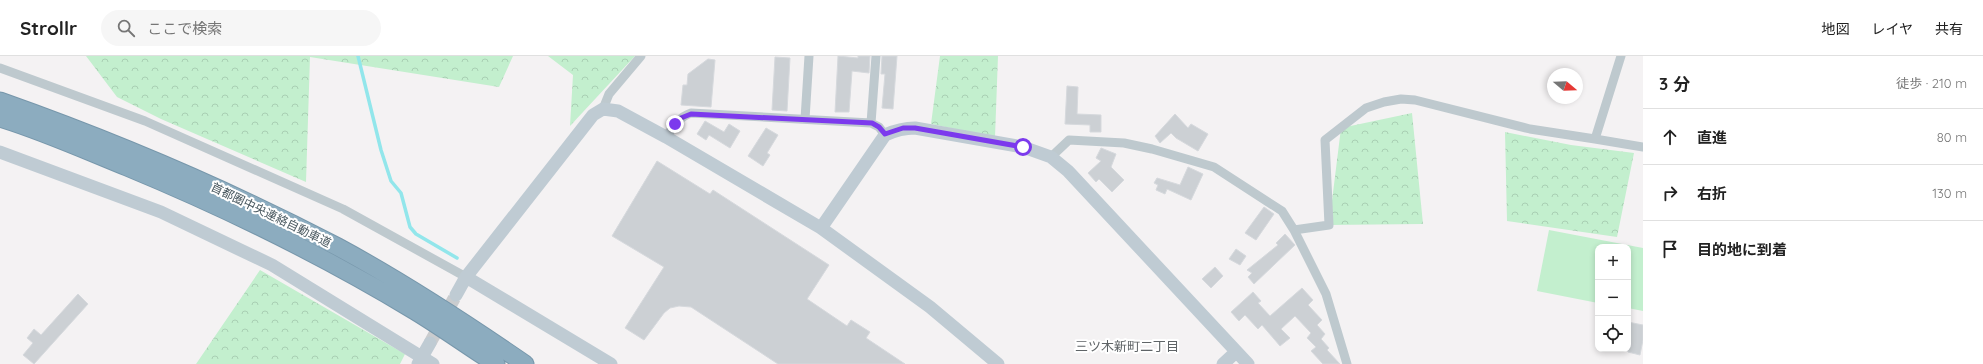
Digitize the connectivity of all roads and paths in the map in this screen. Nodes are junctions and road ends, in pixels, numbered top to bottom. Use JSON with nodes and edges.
{"nodes":[{"id":1,"x":641,"y":56,"type":"edge"},
{"id":2,"x":809,"y":56,"type":"edge"},
{"id":3,"x":876,"y":56,"type":"edge"},
{"id":4,"x":1622,"y":56,"type":"edge"},
{"id":5,"x":0,"y":68,"type":"edge"},
{"id":6,"x":0,"y":101,"type":"edge"},
{"id":7,"x":603,"y":109,"type":"junction"},
{"id":8,"x":0,"y":118,"type":"edge"},
{"id":9,"x":805,"y":119,"type":"junction"},
{"id":10,"x":872,"y":123,"type":"junction"},
{"id":11,"x":885,"y":134,"type":"junction"},
{"id":12,"x":666,"y":137,"type":"junction"},
{"id":13,"x":1595,"y":139,"type":"junction"},
{"id":14,"x":1643,"y":146,"type":"edge"},
{"id":15,"x":0,"y":152,"type":"edge"},
{"id":16,"x":1051,"y":157,"type":"junction"},
{"id":17,"x":821,"y":228,"type":"junction"},
{"id":18,"x":1294,"y":230,"type":"junction"},
{"id":19,"x":466,"y":277,"type":"junction"},
{"id":20,"x":456,"y":295,"type":"tunnel mouth"},
{"id":21,"x":461,"y":320,"type":"junction"},
{"id":22,"x":430,"y":343,"type":"tunnel mouth"},
{"id":23,"x":1236,"y":352,"type":"junction"},
{"id":24,"x":420,"y":360,"type":"edge"},
{"id":25,"x":433,"y":364,"type":"edge"},
{"id":26,"x":496,"y":364,"type":"edge"},
{"id":27,"x":525,"y":364,"type":"edge"},
{"id":28,"x":535,"y":364,"type":"edge"},
{"id":29,"x":610,"y":364,"type":"edge"},
{"id":30,"x":998,"y":364,"type":"edge"},
{"id":31,"x":1223,"y":364,"type":"edge"},
{"id":32,"x":1248,"y":364,"type":"edge"},
{"id":33,"x":1347,"y":364,"type":"edge"}],
"edges":[{"from":1,"to":7,"type":"street"},
{"from":2,"to":9,"type":"street"},
{"from":3,"to":10,"type":"street"},
{"from":4,"to":13,"type":"street"},
{"from":5,"to":19,"type":"street"},
{"from":6,"to":21,"type":"highway","name":"首都圏中央連絡自動車道"},
{"from":7,"to":12,"type":"street"},
{"from":7,"to":19,"type":"street"},
{"from":8,"to":26,"type":"highway","name":"首都圏中央連絡自動車道"},
{"from":9,"to":10,"type":"street"},
{"from":9,"to":12,"type":"street"},
{"from":10,"to":11,"type":"street"},
{"from":11,"to":16,"type":"street"},
{"from":11,"to":17,"type":"street"},
{"from":12,"to":17,"type":"street"},
{"from":13,"to":14,"type":"street"},
{"from":13,"to":18,"type":"street"},
{"from":15,"to":24,"type":"street"},
{"from":16,"to":18,"type":"street"},
{"from":16,"to":23,"type":"street"},
{"from":17,"to":30,"type":"street"},
{"from":18,"to":33,"type":"street"},
{"from":19,"to":20,"type":"street"},
{"from":19,"to":29,"type":"street"},
{"from":21,"to":27,"type":"highway","name":"首都圏中央連絡自動車道"},
{"from":21,"to":28,"type":"highway"},
{"from":22,"to":24,"type":"street"},
{"from":23,"to":31,"type":"street"},
{"from":23,"to":32,"type":"street"},
{"from":24,"to":25,"type":"street"}]}
